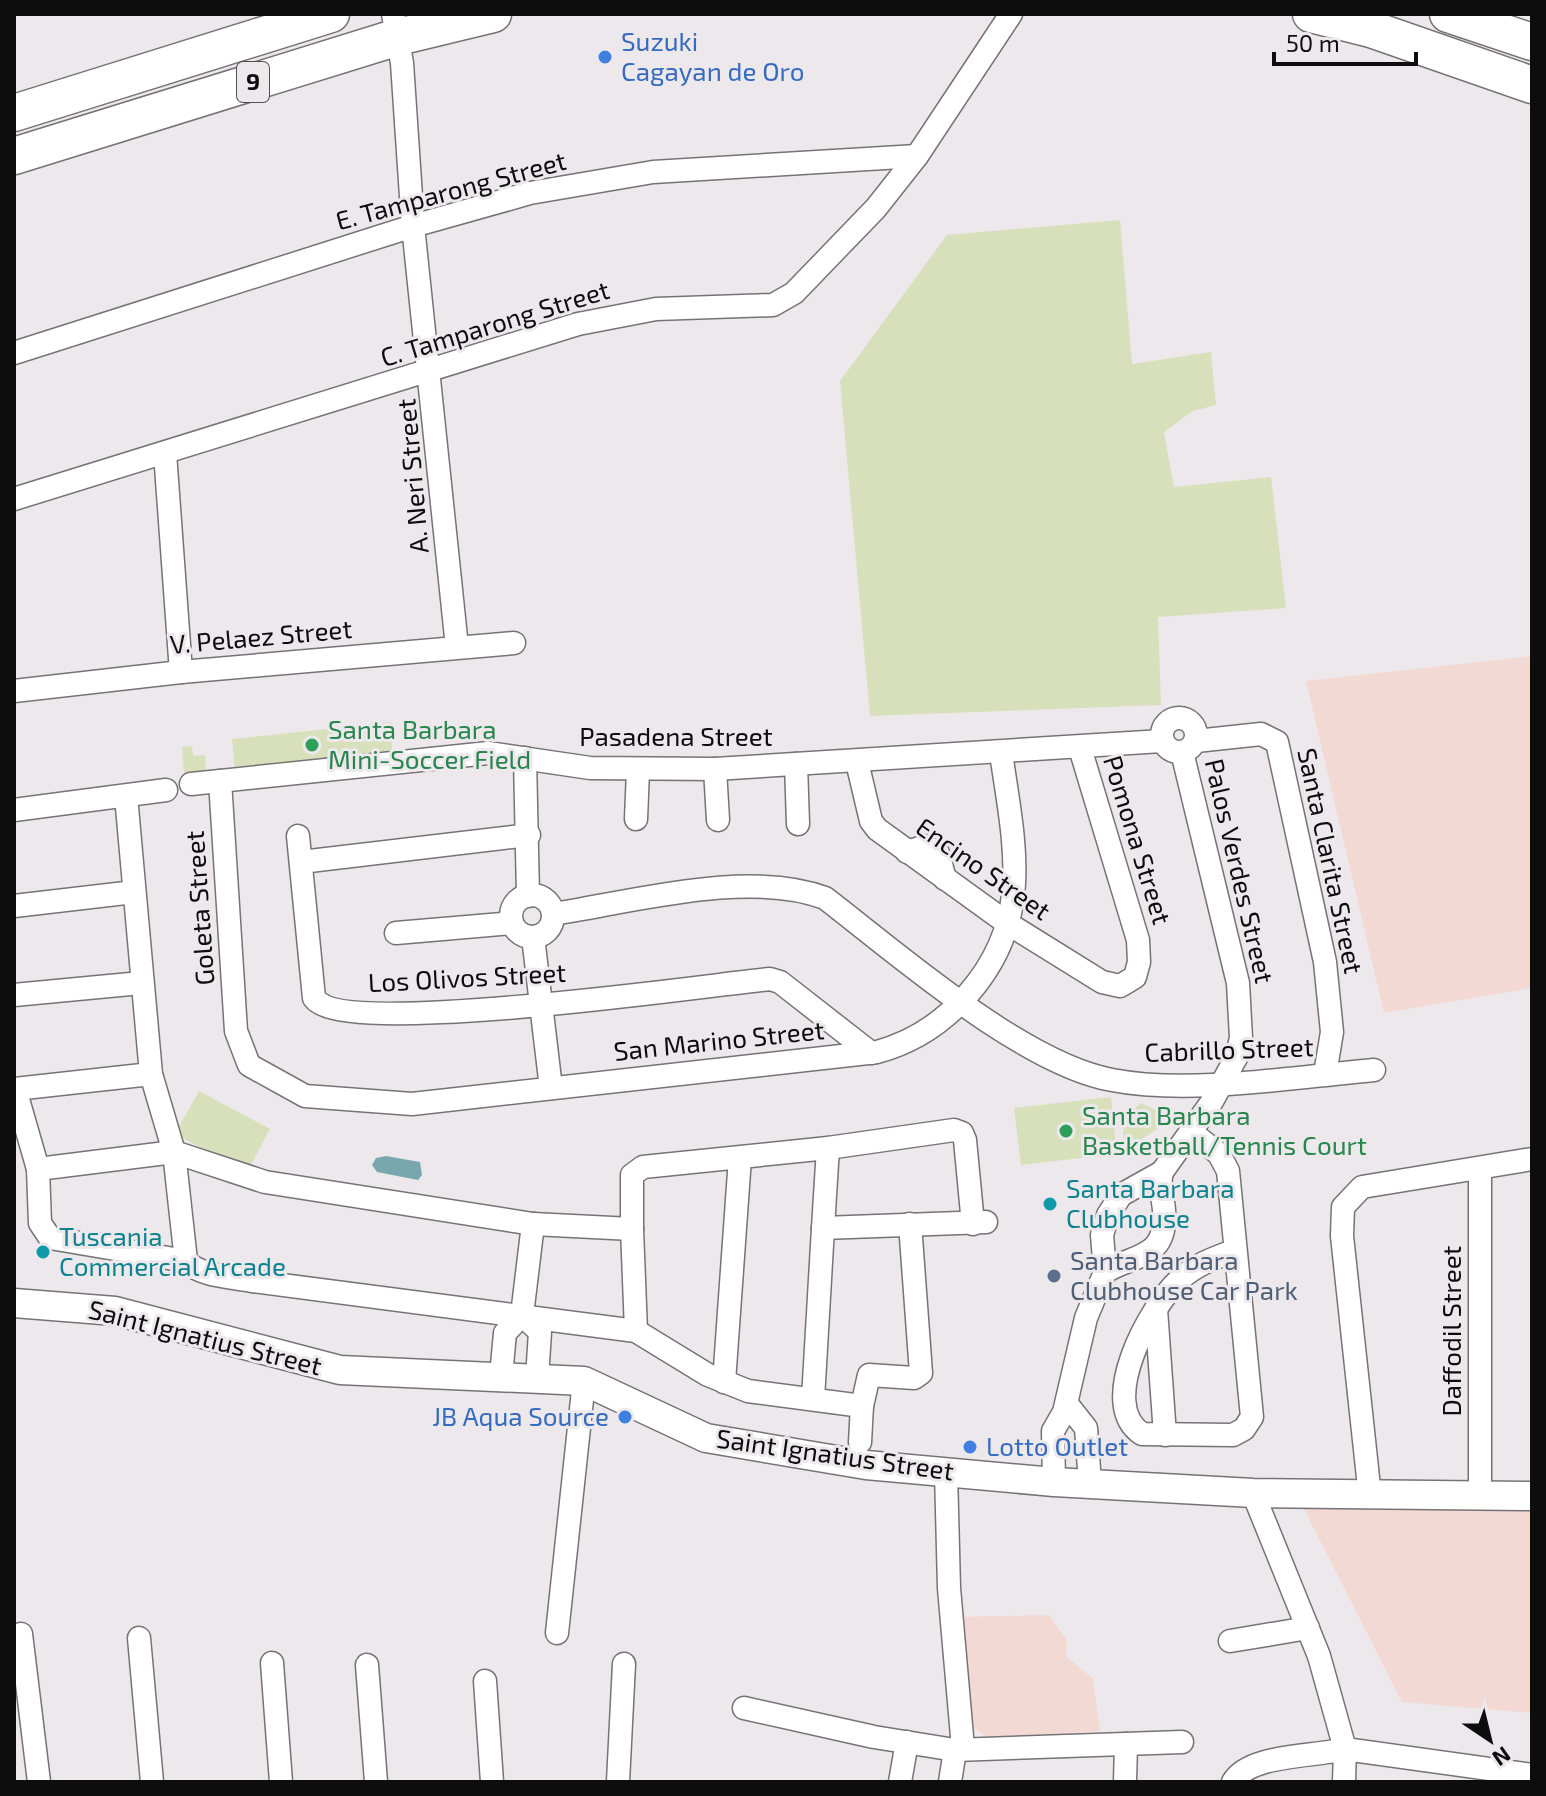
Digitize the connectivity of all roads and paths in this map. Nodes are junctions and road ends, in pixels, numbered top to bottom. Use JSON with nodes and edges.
{"nodes":[{"id":1,"x":331,"y":14,"type":"edge"},
{"id":2,"x":493,"y":14,"type":"edge"},
{"id":3,"x":1011,"y":14,"type":"edge"},
{"id":4,"x":1311,"y":14,"type":"edge"},
{"id":5,"x":1448,"y":14,"type":"edge"},
{"id":6,"x":395,"y":26,"type":"edge"},
{"id":7,"x":1532,"y":42,"type":"edge"},
{"id":8,"x":1532,"y":85,"type":"edge"},
{"id":9,"x":14,"y":113,"type":"edge"},
{"id":10,"x":14,"y":156,"type":"edge"},
{"id":11,"x":917,"y":156,"type":"junction"},
{"id":12,"x":413,"y":226,"type":"junction"},
{"id":13,"x":14,"y":353,"type":"edge"},
{"id":14,"x":431,"y":372,"type":"junction"},
{"id":15,"x":165,"y":453,"type":"junction"},
{"id":16,"x":14,"y":499,"type":"edge"},
{"id":17,"x":514,"y":643,"type":"dead end"},
{"id":18,"x":457,"y":647,"type":"junction"},
{"id":19,"x":181,"y":672,"type":"junction"},
{"id":20,"x":14,"y":691,"type":"edge"},
{"id":21,"x":1180,"y":745,"type":"junction"},
{"id":22,"x":1080,"y":748,"type":"junction"},
{"id":23,"x":1001,"y":753,"type":"junction"},
{"id":24,"x":525,"y":758,"type":"junction"},
{"id":25,"x":857,"y":762,"type":"junction"},
{"id":26,"x":796,"y":764,"type":"junction"},
{"id":27,"x":715,"y":769,"type":"junction"},
{"id":28,"x":638,"y":770,"type":"junction"},
{"id":29,"x":220,"y":781,"type":"junction"},
{"id":30,"x":191,"y":784,"type":"dead end"},
{"id":31,"x":166,"y":790,"type":"dead end"},
{"id":32,"x":126,"y":796,"type":"junction"},
{"id":33,"x":14,"y":810,"type":"edge"},
{"id":34,"x":636,"y":819,"type":"dead end"},
{"id":35,"x":718,"y":820,"type":"dead end"},
{"id":36,"x":798,"y":824,"type":"dead end"},
{"id":37,"x":529,"y":835,"type":"junction"},
{"id":38,"x":298,"y":836,"type":"dead end"},
{"id":39,"x":301,"y":862,"type":"junction"},
{"id":40,"x":134,"y":892,"type":"junction"},
{"id":41,"x":528,"y":896,"type":"junction"},
{"id":42,"x":14,"y":906,"type":"edge"},
{"id":43,"x":553,"y":914,"type":"junction"},
{"id":44,"x":512,"y":923,"type":"junction"},
{"id":45,"x":1007,"y":923,"type":"junction"},
{"id":46,"x":396,"y":933,"type":"dead end"},
{"id":47,"x":533,"y":937,"type":"junction"},
{"id":48,"x":141,"y":983,"type":"junction"},
{"id":49,"x":1120,"y":986,"type":"joint"},
{"id":50,"x":14,"y":995,"type":"edge"},
{"id":51,"x":961,"y":1002,"type":"junction"},
{"id":52,"x":542,"y":1006,"type":"junction"},
{"id":53,"x":236,"y":1031,"type":"joint"},
{"id":54,"x":871,"y":1053,"type":"junction"},
{"id":55,"x":1374,"y":1070,"type":"dead end"},
{"id":56,"x":151,"y":1074,"type":"junction"},
{"id":57,"x":1325,"y":1074,"type":"junction"},
{"id":58,"x":1223,"y":1082,"type":"junction"},
{"id":59,"x":14,"y":1086,"type":"edge"},
{"id":60,"x":551,"y":1088,"type":"junction"},
{"id":61,"x":1191,"y":1132,"type":"junction"},
{"id":62,"x":828,"y":1148,"type":"junction"},
{"id":63,"x":174,"y":1152,"type":"junction"},
{"id":64,"x":740,"y":1158,"type":"junction"},
{"id":65,"x":1532,"y":1159,"type":"edge"},
{"id":66,"x":38,"y":1169,"type":"junction"},
{"id":67,"x":1480,"y":1169,"type":"junction"},
{"id":68,"x":1162,"y":1172,"type":"junction"},
{"id":69,"x":533,"y":1224,"type":"junction"},
{"id":70,"x":910,"y":1224,"type":"junction"},
{"id":71,"x":823,"y":1228,"type":"junction"},
{"id":72,"x":632,"y":1229,"type":"junction"},
{"id":73,"x":1234,"y":1251,"type":"junction"},
{"id":74,"x":186,"y":1261,"type":"junction"},
{"id":75,"x":1105,"y":1272,"type":"junction"},
{"id":76,"x":14,"y":1303,"type":"edge"},
{"id":77,"x":1156,"y":1307,"type":"junction"},
{"id":78,"x":522,"y":1315,"type":"junction"},
{"id":79,"x":636,"y":1331,"type":"junction"},
{"id":80,"x":501,"y":1376,"type":"junction"},
{"id":81,"x":537,"y":1378,"type":"junction"},
{"id":82,"x":584,"y":1381,"type":"junction"},
{"id":83,"x":724,"y":1382,"type":"junction"},
{"id":84,"x":813,"y":1399,"type":"junction"},
{"id":85,"x":1067,"y":1404,"type":"junction"},
{"id":86,"x":862,"y":1406,"type":"junction"},
{"id":87,"x":1165,"y":1435,"type":"junction"},
{"id":88,"x":860,"y":1442,"type":"dead end"},
{"id":89,"x":946,"y":1472,"type":"junction"},
{"id":90,"x":1054,"y":1482,"type":"junction"},
{"id":91,"x":1090,"y":1483,"type":"junction"},
{"id":92,"x":1253,"y":1493,"type":"junction"},
{"id":93,"x":1480,"y":1494,"type":"junction"},
{"id":94,"x":1370,"y":1496,"type":"junction"},
{"id":95,"x":1532,"y":1496,"type":"edge"},
{"id":96,"x":1308,"y":1628,"type":"junction"},
{"id":97,"x":557,"y":1633,"type":"dead end"},
{"id":98,"x":21,"y":1634,"type":"dead end"},
{"id":99,"x":139,"y":1638,"type":"dead end"},
{"id":100,"x":1230,"y":1641,"type":"dead end"},
{"id":101,"x":272,"y":1663,"type":"dead end"},
{"id":102,"x":624,"y":1664,"type":"dead end"},
{"id":103,"x":367,"y":1665,"type":"dead end"},
{"id":104,"x":485,"y":1681,"type":"dead end"},
{"id":105,"x":744,"y":1708,"type":"dead end"},
{"id":106,"x":907,"y":1742,"type":"junction"},
{"id":107,"x":1182,"y":1742,"type":"dead end"},
{"id":108,"x":1126,"y":1744,"type":"junction"},
{"id":109,"x":959,"y":1749,"type":"junction"},
{"id":110,"x":1345,"y":1749,"type":"junction"},
{"id":111,"x":1273,"y":1771,"type":"edge"},
{"id":112,"x":1485,"y":1775,"type":"edge"},
{"id":113,"x":1532,"y":1775,"type":"edge"},
{"id":114,"x":39,"y":1782,"type":"edge"},
{"id":115,"x":152,"y":1782,"type":"edge"},
{"id":116,"x":281,"y":1782,"type":"edge"},
{"id":117,"x":376,"y":1782,"type":"edge"},
{"id":118,"x":492,"y":1782,"type":"edge"},
{"id":119,"x":618,"y":1782,"type":"edge"},
{"id":120,"x":900,"y":1782,"type":"edge"},
{"id":121,"x":950,"y":1782,"type":"edge"},
{"id":122,"x":1125,"y":1782,"type":"edge"},
{"id":123,"x":1233,"y":1782,"type":"edge"},
{"id":124,"x":1344,"y":1782,"type":"edge"}],
"edges":[{"from":1,"to":9,"type":"highway","number":"9"},
{"from":2,"to":6,"type":"highway","number":"9"},
{"from":3,"to":11,"type":"street","name":"C. Tamparong Street"},
{"from":4,"to":8,"type":"highway"},
{"from":5,"to":7,"type":"highway"},
{"from":6,"to":10,"type":"highway","number":"9"},
{"from":6,"to":12,"type":"street","name":"A. Neri Street"},
{"from":11,"to":12,"type":"street","name":"E. Tamparong Street"},
{"from":11,"to":14,"type":"street","name":"C. Tamparong Street"},
{"from":12,"to":13,"type":"street","name":"E. Tamparong Street"},
{"from":12,"to":14,"type":"street","name":"A. Neri Street"},
{"from":14,"to":15,"type":"street","name":"C. Tamparong Street"},
{"from":14,"to":18,"type":"street","name":"A. Neri Street"},
{"from":15,"to":16,"type":"street","name":"C. Tamparong Street"},
{"from":15,"to":19,"type":"street"},
{"from":17,"to":18,"type":"street","name":"V. Pelaez Street"},
{"from":18,"to":19,"type":"street","name":"V. Pelaez Street"},
{"from":19,"to":20,"type":"street","name":"V. Pelaez Street"},
{"from":21,"to":22,"type":"street","name":"Pasadena Street"},
{"from":21,"to":57,"type":"street","name":"Santa Clarita Street"},
{"from":21,"to":58,"type":"street","name":"Palos Verdes Street"},
{"from":22,"to":23,"type":"street","name":"Pasadena Street"},
{"from":22,"to":49,"type":"street","name":"Pomona Street"},
{"from":23,"to":25,"type":"street","name":"Pasadena Street"},
{"from":23,"to":45,"type":"street","name":"San Marino Street"},
{"from":24,"to":28,"type":"street","name":"Pasadena Street"},
{"from":24,"to":29,"type":"street","name":"Pasadena Street"},
{"from":24,"to":37,"type":"street"},
{"from":25,"to":26,"type":"street","name":"Pasadena Street"},
{"from":25,"to":45,"type":"street","name":"Encino Street"},
{"from":26,"to":27,"type":"street","name":"Pasadena Street"},
{"from":26,"to":36,"type":"street"},
{"from":27,"to":28,"type":"street","name":"Pasadena Street"},
{"from":27,"to":35,"type":"street"},
{"from":28,"to":34,"type":"street"},
{"from":29,"to":30,"type":"street","name":"Pasadena Street"},
{"from":29,"to":53,"type":"street","name":"Goleta Street"},
{"from":31,"to":32,"type":"street"},
{"from":32,"to":33,"type":"street"},
{"from":32,"to":40,"type":"street"},
{"from":37,"to":39,"type":"street"},
{"from":37,"to":41,"type":"street"},
{"from":38,"to":39,"type":"street","name":"Los Olivos Street"},
{"from":39,"to":52,"type":"street","name":"Los Olivos Street"},
{"from":40,"to":42,"type":"street"},
{"from":40,"to":48,"type":"street"},
{"from":41,"to":43,"type":"street"},
{"from":41,"to":44,"type":"street"},
{"from":43,"to":47,"type":"street"},
{"from":43,"to":51,"type":"street","name":"Cabrillo Street"},
{"from":44,"to":46,"type":"street"},
{"from":44,"to":47,"type":"street"},
{"from":45,"to":49,"type":"street","name":"Encino Street"},
{"from":45,"to":51,"type":"street","name":"San Marino Street"},
{"from":47,"to":52,"type":"street"},
{"from":48,"to":50,"type":"street"},
{"from":48,"to":56,"type":"street"},
{"from":51,"to":54,"type":"street","name":"San Marino Street"},
{"from":51,"to":58,"type":"street","name":"Cabrillo Street"},
{"from":52,"to":54,"type":"street","name":"Los Olivos Street"},
{"from":52,"to":60,"type":"street"},
{"from":53,"to":60,"type":"street","name":"San Marino Street"},
{"from":54,"to":60,"type":"street","name":"San Marino Street"},
{"from":55,"to":57,"type":"street","name":"Cabrillo Street"},
{"from":56,"to":59,"type":"street"},
{"from":56,"to":63,"type":"street"},
{"from":57,"to":58,"type":"street","name":"Cabrillo Street"},
{"from":58,"to":61,"type":"street","name":"Palos Verdes Street"},
{"from":59,"to":66,"type":"street"},
{"from":61,"to":68,"type":"street","name":"Palos Verdes Street"},
{"from":61,"to":73,"type":"street"},
{"from":62,"to":64,"type":"street"},
{"from":62,"to":70,"type":"street"},
{"from":62,"to":71,"type":"street"},
{"from":63,"to":66,"type":"street"},
{"from":63,"to":69,"type":"street"},
{"from":63,"to":74,"type":"street"},
{"from":64,"to":72,"type":"street"},
{"from":64,"to":83,"type":"street"},
{"from":65,"to":67,"type":"street"},
{"from":66,"to":74,"type":"street"},
{"from":67,"to":93,"type":"street","name":"Daffodil Street"},
{"from":67,"to":94,"type":"street"},
{"from":68,"to":75,"type":"street","name":"Palos Verdes Street"},
{"from":68,"to":75,"type":"street"},
{"from":69,"to":72,"type":"street"},
{"from":69,"to":78,"type":"street"},
{"from":70,"to":71,"type":"street"},
{"from":70,"to":86,"type":"street"},
{"from":71,"to":84,"type":"street"},
{"from":72,"to":79,"type":"street"},
{"from":73,"to":77,"type":"street"},
{"from":73,"to":87,"type":"street"},
{"from":74,"to":78,"type":"street"},
{"from":75,"to":85,"type":"street","name":"Palos Verdes Street"},
{"from":76,"to":80,"type":"street","name":"Saint Ignatius Street"},
{"from":77,"to":87,"type":"street"},
{"from":77,"to":87,"type":"street"},
{"from":78,"to":79,"type":"street"},
{"from":78,"to":80,"type":"street"},
{"from":78,"to":81,"type":"street"},
{"from":79,"to":83,"type":"street"},
{"from":80,"to":81,"type":"street","name":"Saint Ignatius Street"},
{"from":81,"to":82,"type":"street","name":"Saint Ignatius Street"},
{"from":82,"to":89,"type":"street","name":"Saint Ignatius Street"},
{"from":82,"to":97,"type":"street"},
{"from":83,"to":84,"type":"street"},
{"from":84,"to":86,"type":"street"},
{"from":85,"to":90,"type":"street","name":"Palos Verdes Street"},
{"from":85,"to":91,"type":"street"},
{"from":86,"to":88,"type":"street"},
{"from":89,"to":90,"type":"street","name":"Saint Ignatius Street"},
{"from":89,"to":109,"type":"street"},
{"from":90,"to":91,"type":"street","name":"Saint Ignatius Street"},
{"from":91,"to":92,"type":"street","name":"Saint Ignatius Street"},
{"from":92,"to":94,"type":"street","name":"Saint Ignatius Street"},
{"from":92,"to":96,"type":"street"},
{"from":93,"to":94,"type":"street","name":"Saint Ignatius Street"},
{"from":93,"to":95,"type":"street","name":"Saint Ignatius Street"},
{"from":96,"to":100,"type":"street"},
{"from":96,"to":110,"type":"street"},
{"from":98,"to":114,"type":"street"},
{"from":99,"to":115,"type":"street"},
{"from":101,"to":116,"type":"street"},
{"from":102,"to":119,"type":"street"},
{"from":103,"to":117,"type":"street"},
{"from":104,"to":118,"type":"street"},
{"from":105,"to":106,"type":"street"},
{"from":106,"to":109,"type":"street"},
{"from":106,"to":120,"type":"street"},
{"from":107,"to":108,"type":"street"},
{"from":108,"to":109,"type":"street"},
{"from":108,"to":122,"type":"street"},
{"from":109,"to":121,"type":"street"},
{"from":110,"to":111,"type":"street"},
{"from":110,"to":112,"type":"street"},
{"from":110,"to":124,"type":"street"},
{"from":111,"to":123,"type":"street"},
{"from":112,"to":113,"type":"street"}]}
